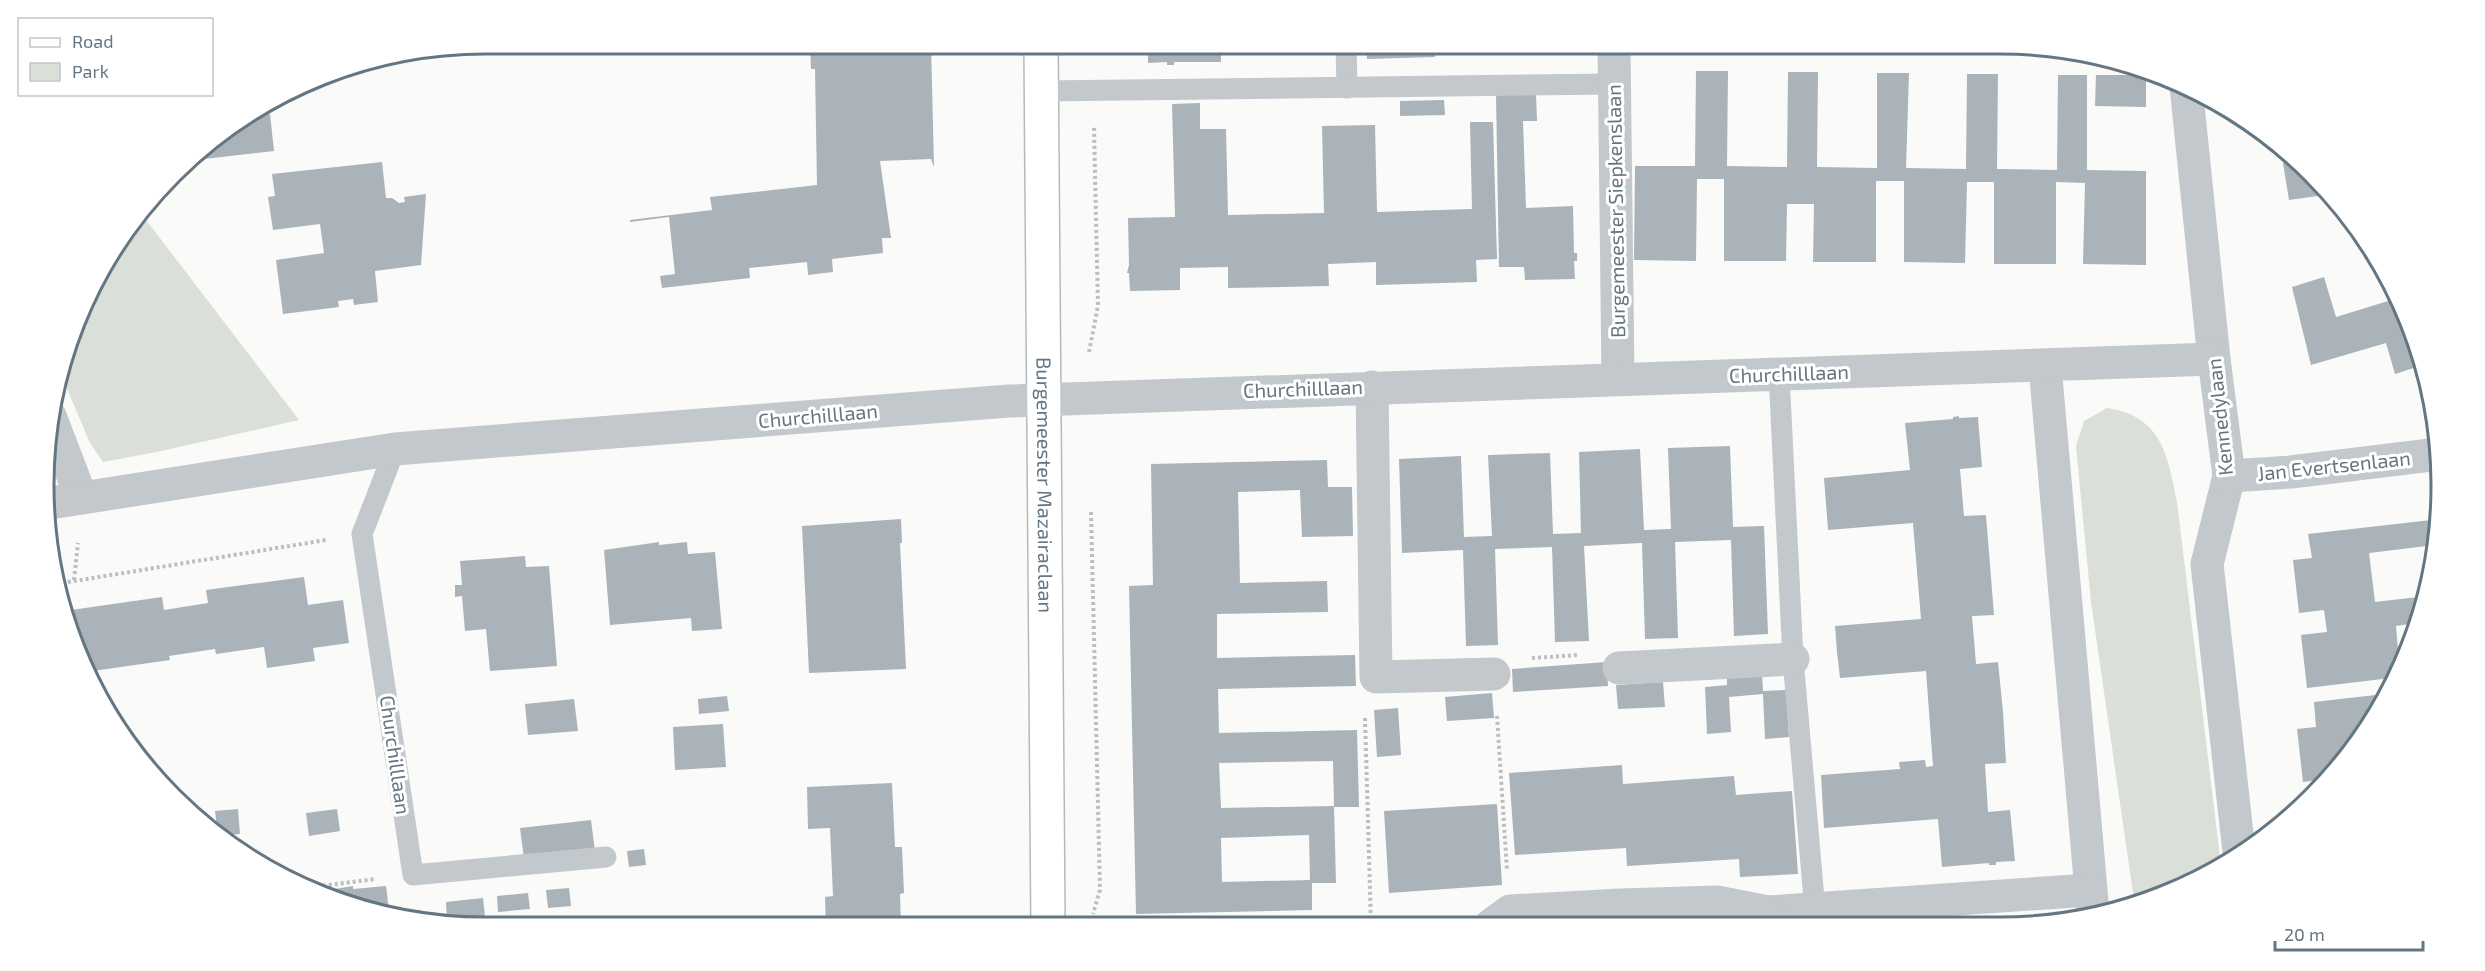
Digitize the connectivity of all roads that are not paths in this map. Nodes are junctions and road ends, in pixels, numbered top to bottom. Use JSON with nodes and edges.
{"nodes":[{"id":1,"x":1041,"y":54,"type":"edge"},
{"id":2,"x":1346,"y":54,"type":"edge"},
{"id":3,"x":1614,"y":54,"type":"edge"},
{"id":4,"x":1614,"y":84,"type":"junction"},
{"id":5,"x":1347,"y":88,"type":"junction"},
{"id":6,"x":1042,"y":91,"type":"junction"},
{"id":7,"x":2187,"y":97,"type":"edge"},
{"id":8,"x":2214,"y":360,"type":"junction"},
{"id":9,"x":2044,"y":366,"type":"junction"},
{"id":10,"x":1779,"y":374,"type":"junction"},
{"id":11,"x":1618,"y":378,"type":"junction"},
{"id":12,"x":1372,"y":387,"type":"junction"},
{"id":13,"x":1042,"y":401,"type":"junction"},
{"id":14,"x":57,"y":435,"type":"edge"},
{"id":15,"x":395,"y":449,"type":"junction"},
{"id":16,"x":2430,"y":455,"type":"edge"},
{"id":17,"x":2229,"y":477,"type":"junction"},
{"id":18,"x":81,"y":497,"type":"junction"},
{"id":19,"x":55,"y":502,"type":"edge"},
{"id":20,"x":1792,"y":659,"type":"junction"},
{"id":21,"x":1619,"y":668,"type":"road end"},
{"id":22,"x":1494,"y":674,"type":"road end"},
{"id":23,"x":2238,"y":845,"type":"edge"},
{"id":24,"x":606,"y":857,"type":"dead end"},
{"id":25,"x":2091,"y":902,"type":"edge"},
{"id":26,"x":1048,"y":917,"type":"edge"},
{"id":27,"x":1510,"y":917,"type":"edge"},
{"id":28,"x":1759,"y":917,"type":"edge"},
{"id":29,"x":1818,"y":917,"type":"edge"}],
"edges":[{"from":1,"to":6,"type":"street","name":"Burgemeester Mazairaclaan"},
{"from":2,"to":5,"type":"lane"},
{"from":3,"to":4,"type":"street","name":"Burgemeester Siepkenslaan"},
{"from":4,"to":5,"type":"lane"},
{"from":4,"to":11,"type":"street","name":"Burgemeester Siepkenslaan"},
{"from":5,"to":6,"type":"lane"},
{"from":6,"to":13,"type":"street","name":"Burgemeester Mazairaclaan"},
{"from":7,"to":8,"type":"street","name":"Kennedylaan"},
{"from":8,"to":9,"type":"street","name":"Churchilllaan"},
{"from":8,"to":17,"type":"street","name":"Kennedylaan"},
{"from":9,"to":10,"type":"street","name":"Churchilllaan"},
{"from":9,"to":25,"type":"street"},
{"from":10,"to":11,"type":"street","name":"Churchilllaan"},
{"from":10,"to":20,"type":"lane"},
{"from":11,"to":12,"type":"street","name":"Churchilllaan"},
{"from":12,"to":13,"type":"street","name":"Churchilllaan"},
{"from":12,"to":22,"type":"street"},
{"from":13,"to":15,"type":"street","name":"Churchilllaan"},
{"from":13,"to":26,"type":"street","name":"Burgemeester Mazairaclaan"},
{"from":14,"to":18,"type":"street"},
{"from":15,"to":18,"type":"street","name":"Churchilllaan"},
{"from":15,"to":24,"type":"lane","name":"Churchilllaan"},
{"from":16,"to":17,"type":"street","name":"Jan Evertsenlaan"},
{"from":17,"to":23,"type":"street","name":"Kennedylaan"},
{"from":18,"to":19,"type":"street","name":"Churchilllaan"},
{"from":20,"to":21,"type":"street"},
{"from":20,"to":29,"type":"lane"},
{"from":25,"to":29,"type":"street"},
{"from":27,"to":28,"type":"street"}]}
